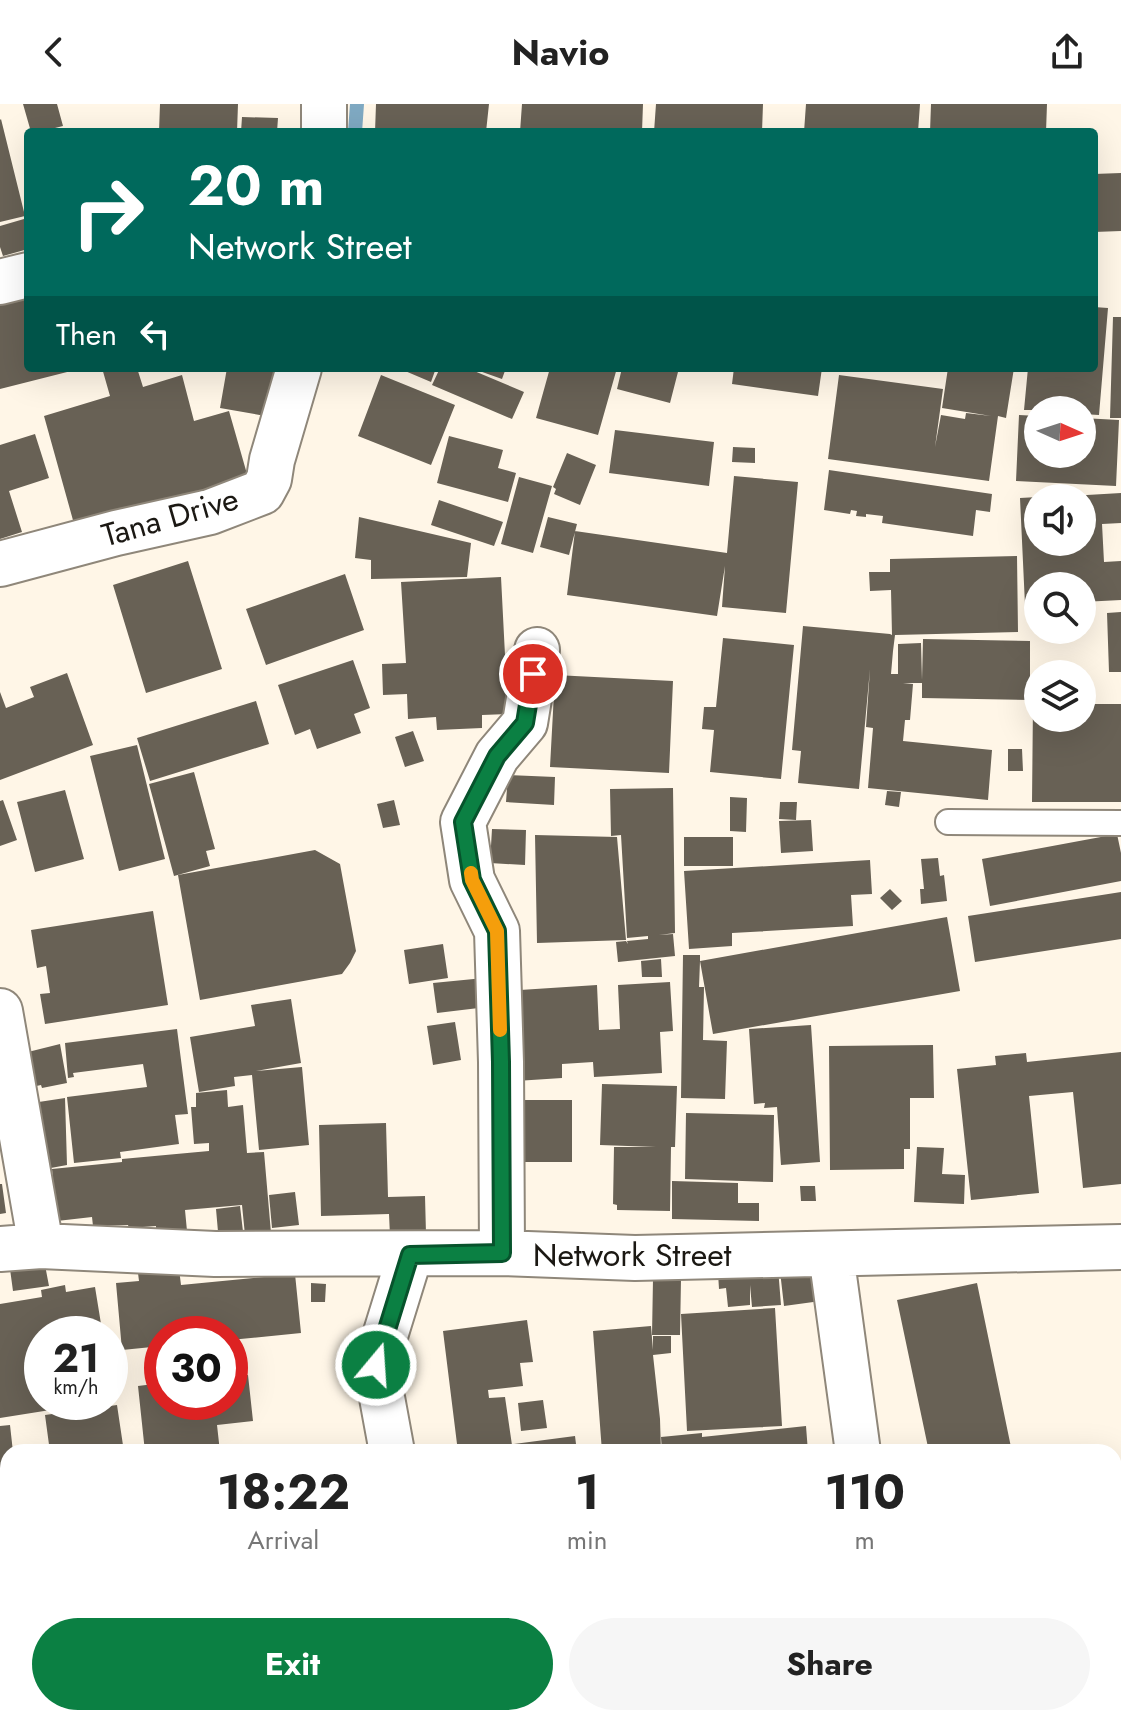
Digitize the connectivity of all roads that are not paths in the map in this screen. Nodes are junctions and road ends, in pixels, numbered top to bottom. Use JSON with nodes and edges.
{"nodes":[{"id":1,"x":324,"y":104,"type":"edge"},
{"id":2,"x":324,"y":128,"type":"edge"},
{"id":3,"x":24,"y":276,"type":"edge"},
{"id":4,"x":0,"y":282,"type":"edge"},
{"id":5,"x":298,"y":372,"type":"edge"},
{"id":6,"x":0,"y":564,"type":"edge"},
{"id":7,"x":537,"y":650,"type":"dead end"},
{"id":8,"x":948,"y":822,"type":"dead end"},
{"id":9,"x":1121,"y":823,"type":"edge"},
{"id":10,"x":0,"y":1011,"type":"edge"},
{"id":11,"x":1121,"y":1247,"type":"edge"},
{"id":12,"x":20,"y":1248,"type":"edge"},
{"id":13,"x":502,"y":1253,"type":"junction"},
{"id":14,"x":831,"y":1254,"type":"junction"},
{"id":15,"x":410,"y":1255,"type":"junction"},
{"id":16,"x":391,"y":1444,"type":"edge"},
{"id":17,"x":857,"y":1444,"type":"edge"}],
"edges":[{"from":1,"to":2,"type":"street"},
{"from":3,"to":4,"type":"street"},
{"from":5,"to":6,"type":"street","name":"Tana Drive"},
{"from":7,"to":13,"type":"street"},
{"from":8,"to":9,"type":"lane"},
{"from":10,"to":12,"type":"street"},
{"from":11,"to":14,"type":"street","name":"Network Street"},
{"from":12,"to":15,"type":"street","name":"Network Street"},
{"from":13,"to":14,"type":"street","name":"Network Street"},
{"from":13,"to":15,"type":"street","name":"Network Street"},
{"from":14,"to":17,"type":"street"},
{"from":15,"to":16,"type":"street"}]}
